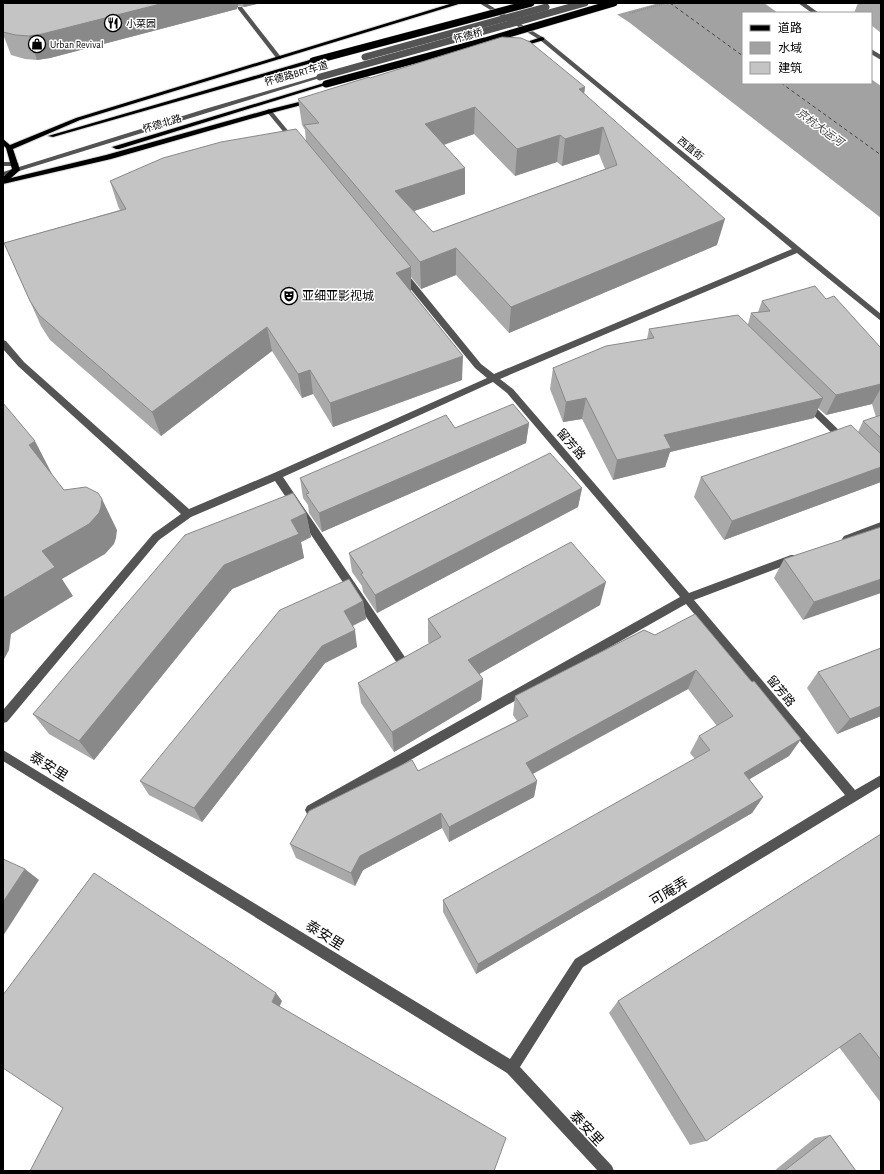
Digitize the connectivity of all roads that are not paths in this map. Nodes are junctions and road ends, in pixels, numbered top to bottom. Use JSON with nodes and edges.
{"nodes":[{"id":1,"x":459,"y":3,"type":"edge"},
{"id":2,"x":482,"y":3,"type":"edge"},
{"id":3,"x":531,"y":3,"type":"edge"},
{"id":4,"x":561,"y":3,"type":"edge"},
{"id":5,"x":585,"y":3,"type":"edge"},
{"id":6,"x":614,"y":3,"type":"edge"},
{"id":7,"x":801,"y":3,"type":"edge"},
{"id":8,"x":240,"y":8,"type":"dead end"},
{"id":9,"x":814,"y":12,"type":"edge"},
{"id":10,"x":542,"y":39,"type":"junction"},
{"id":11,"x":512,"y":48,"type":"edge"},
{"id":12,"x":872,"y":52,"type":"edge"},
{"id":13,"x":279,"y":58,"type":"junction"},
{"id":14,"x":881,"y":58,"type":"edge"},
{"id":15,"x":312,"y":61,"type":"joint"},
{"id":16,"x":326,"y":84,"type":"joint"},
{"id":17,"x":318,"y":99,"type":"edge"},
{"id":18,"x":269,"y":111,"type":"junction"},
{"id":19,"x":3,"y":141,"type":"edge"},
{"id":20,"x":299,"y":147,"type":"edge"},
{"id":21,"x":6,"y":149,"type":"edge"},
{"id":22,"x":3,"y":164,"type":"edge"},
{"id":23,"x":15,"y":167,"type":"junction"},
{"id":24,"x":3,"y":168,"type":"edge"},
{"id":25,"x":3,"y":174,"type":"edge"},
{"id":26,"x":3,"y":181,"type":"edge"},
{"id":27,"x":799,"y":250,"type":"junction"},
{"id":28,"x":398,"y":269,"type":"edge"},
{"id":29,"x":881,"y":318,"type":"edge"},
{"id":30,"x":3,"y":343,"type":"edge"},
{"id":31,"x":494,"y":378,"type":"junction"},
{"id":32,"x":802,"y":398,"type":"edge"},
{"id":33,"x":853,"y":449,"type":"edge"},
{"id":34,"x":277,"y":476,"type":"junction"},
{"id":35,"x":188,"y":514,"type":"junction"},
{"id":36,"x":881,"y":526,"type":"edge"},
{"id":37,"x":836,"y":543,"type":"edge"},
{"id":38,"x":807,"y":554,"type":"edge"},
{"id":39,"x":688,"y":598,"type":"junction"},
{"id":40,"x":407,"y":669,"type":"edge"},
{"id":41,"x":3,"y":718,"type":"edge"},
{"id":42,"x":3,"y":755,"type":"edge"},
{"id":43,"x":881,"y":780,"type":"edge"},
{"id":44,"x":853,"y":796,"type":"junction"},
{"id":45,"x":311,"y":810,"type":"edge"},
{"id":46,"x":512,"y":1068,"type":"junction"},
{"id":47,"x":607,"y":1171,"type":"edge"}],
"edges":[{"from":1,"to":13,"type":"main road"},
{"from":2,"to":10,"type":"street","name":"西直街"},
{"from":3,"to":15,"type":"main road","name":"怀德桥","bridge":true},
{"from":4,"to":23,"type":"street","name":"怀德路BRT车道","bridge":true},
{"from":5,"to":23,"type":"street","name":"怀德路BRT车道","bridge":true},
{"from":6,"to":16,"type":"main road","name":"怀德桥","bridge":true},
{"from":7,"to":9,"type":"street"},
{"from":8,"to":13,"type":"street"},
{"from":10,"to":11,"type":"main road"},
{"from":10,"to":27,"type":"street","name":"西直街"},
{"from":12,"to":14,"type":"street"},
{"from":13,"to":21,"type":"main road"},
{"from":15,"to":21,"type":"main road","name":"怀德北路"},
{"from":16,"to":26,"type":"main road","name":"怀德北路"},
{"from":17,"to":18,"type":"main road"},
{"from":18,"to":20,"type":"street"},
{"from":18,"to":26,"type":"main road"},
{"from":19,"to":21,"type":"main road"},
{"from":21,"to":23,"type":"main road"},
{"from":22,"to":23,"type":"street"},
{"from":23,"to":24,"type":"street","name":"怀德路BRT车道"},
{"from":23,"to":25,"type":"street"},
{"from":23,"to":26,"type":"main road"},
{"from":27,"to":29,"type":"street","name":"西直街"},
{"from":27,"to":31,"type":"street"},
{"from":28,"to":31,"type":"street","name":"留芳路"},
{"from":30,"to":35,"type":"street"},
{"from":31,"to":34,"type":"street"},
{"from":31,"to":39,"type":"street","name":"留芳路"},
{"from":32,"to":33,"type":"street"},
{"from":34,"to":35,"type":"street"},
{"from":34,"to":40,"type":"street"},
{"from":35,"to":41,"type":"street"},
{"from":36,"to":37,"type":"street"},
{"from":38,"to":39,"type":"street"},
{"from":39,"to":44,"type":"street","name":"留芳路"},
{"from":39,"to":45,"type":"street"},
{"from":42,"to":46,"type":"street","name":"泰安里"},
{"from":43,"to":44,"type":"street","name":"可庵弄"},
{"from":44,"to":46,"type":"street","name":"可庵弄"},
{"from":46,"to":47,"type":"street","name":"泰安里"}]}
